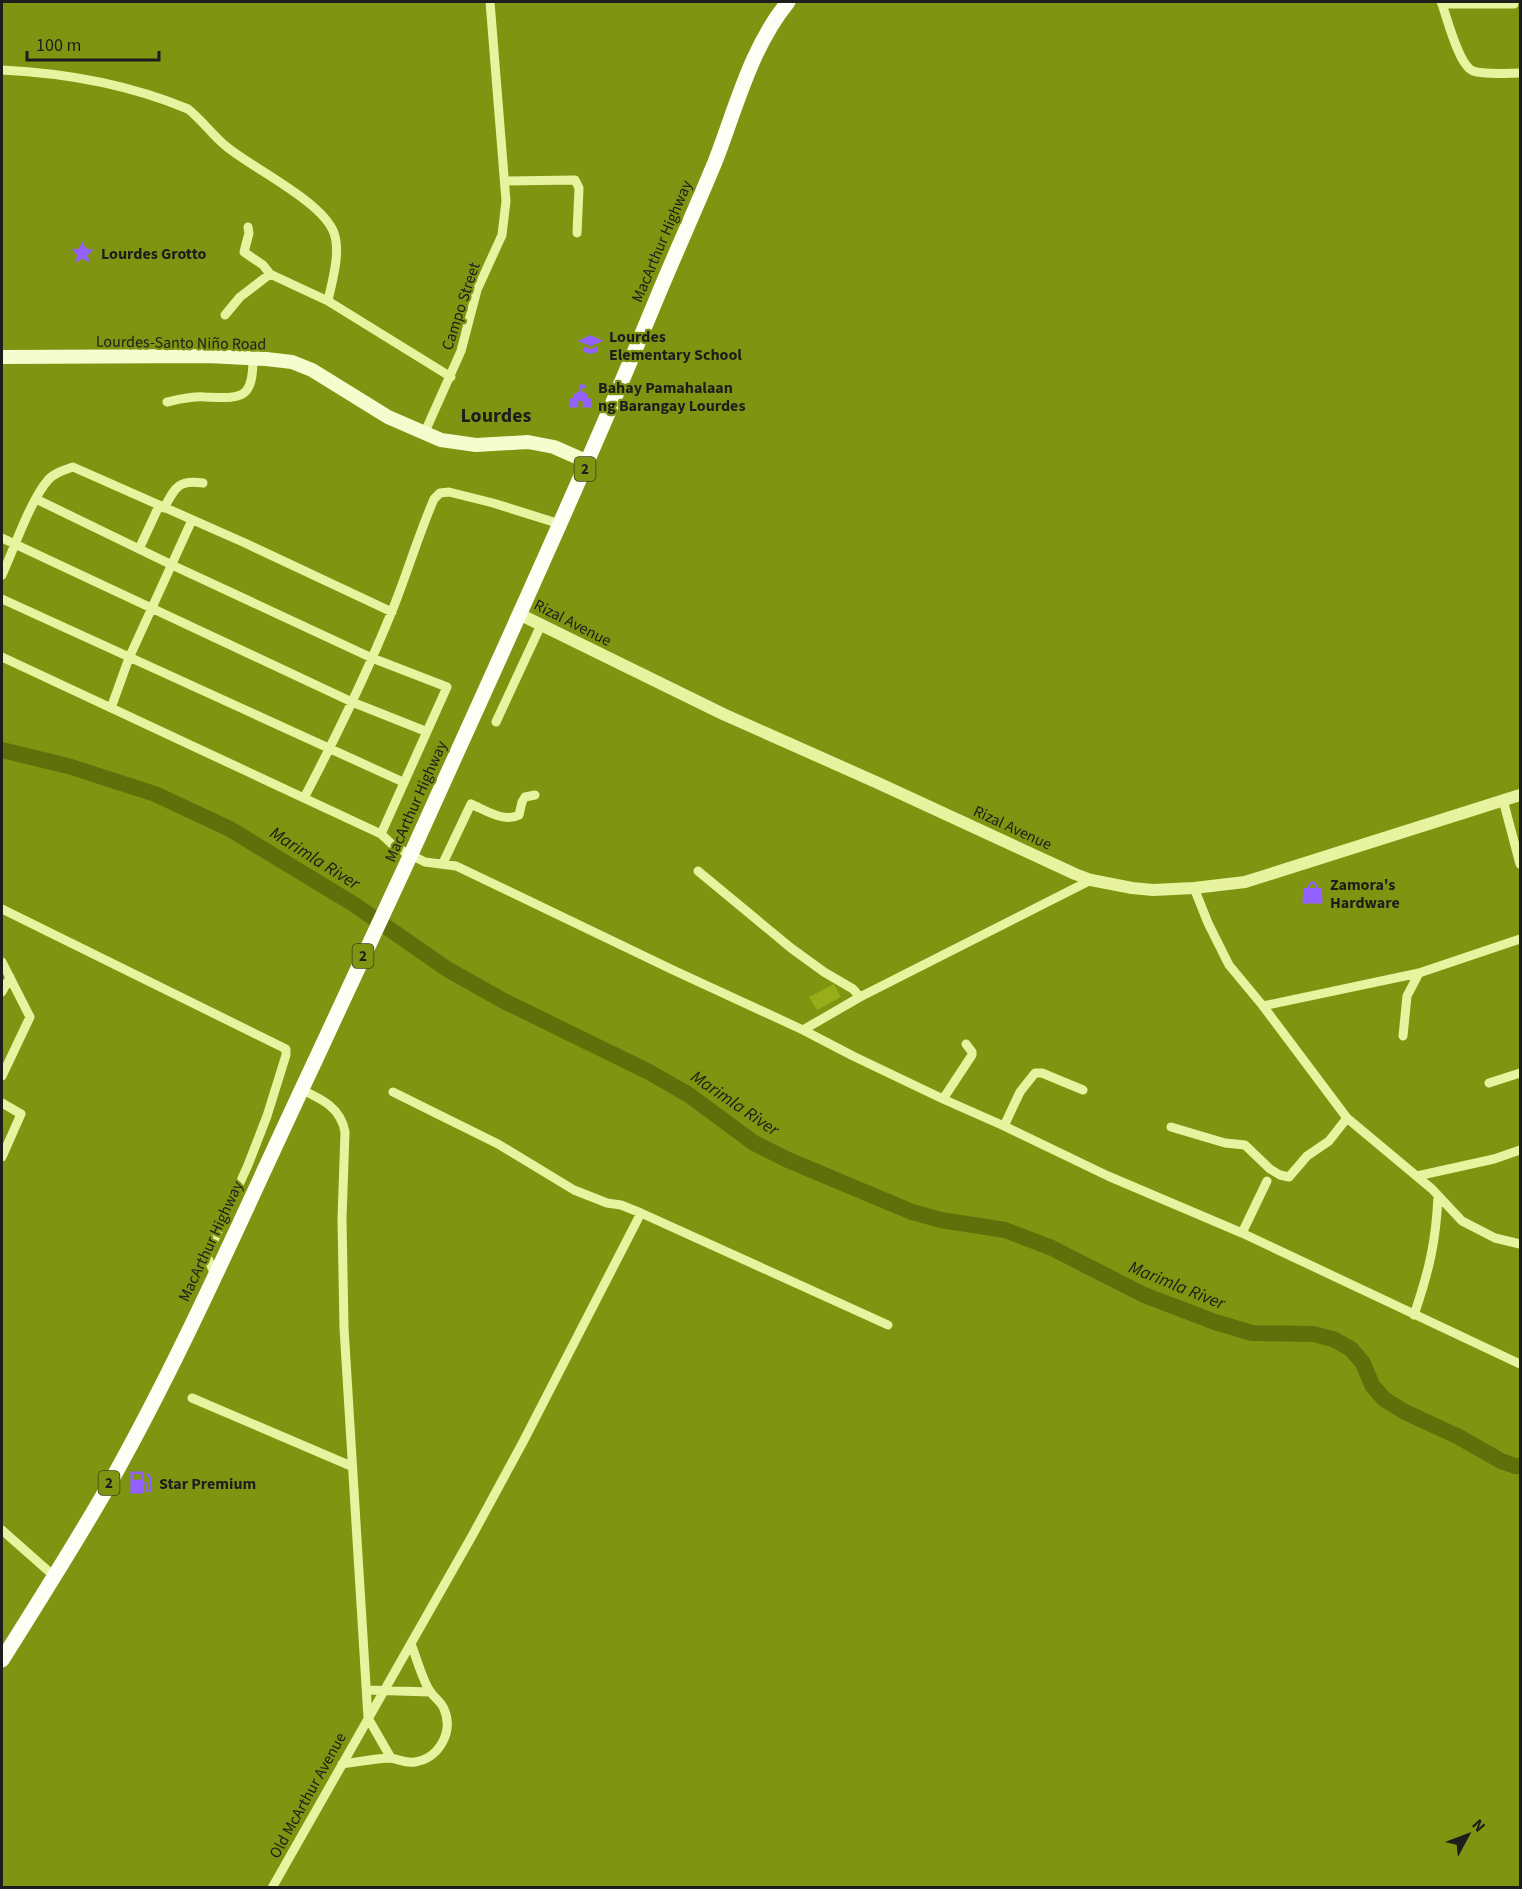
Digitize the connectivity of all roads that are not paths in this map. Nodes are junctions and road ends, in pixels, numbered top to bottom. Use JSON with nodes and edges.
{"nodes":[{"id":1,"x":490,"y":2,"type":"edge"},
{"id":2,"x":788,"y":2,"type":"edge"},
{"id":3,"x":1485,"y":2,"type":"edge"},
{"id":4,"x":1442,"y":3,"type":"edge"},
{"id":5,"x":1514,"y":4,"type":"dead end"},
{"id":6,"x":4,"y":67,"type":"edge"},
{"id":7,"x":1521,"y":73,"type":"edge"},
{"id":8,"x":505,"y":182,"type":"junction"},
{"id":9,"x":248,"y":227,"type":"dead end"},
{"id":10,"x":577,"y":233,"type":"dead end"},
{"id":11,"x":270,"y":274,"type":"junction"},
{"id":12,"x":328,"y":301,"type":"junction"},
{"id":13,"x":225,"y":315,"type":"dead end"},
{"id":14,"x":2,"y":357,"type":"edge"},
{"id":15,"x":253,"y":358,"type":"junction"},
{"id":16,"x":452,"y":377,"type":"junction"},
{"id":17,"x":167,"y":402,"type":"dead end"},
{"id":18,"x":424,"y":434,"type":"junction"},
{"id":19,"x":588,"y":462,"type":"junction"},
{"id":20,"x":203,"y":483,"type":"dead end"},
{"id":21,"x":36,"y":499,"type":"junction"},
{"id":22,"x":162,"y":507,"type":"junction"},
{"id":23,"x":192,"y":520,"type":"junction"},
{"id":24,"x":560,"y":524,"type":"junction"},
{"id":25,"x":2,"y":538,"type":"edge"},
{"id":26,"x":15,"y":545,"type":"junction"},
{"id":27,"x":139,"y":549,"type":"junction"},
{"id":28,"x":172,"y":565,"type":"junction"},
{"id":29,"x":2,"y":575,"type":"edge"},
{"id":30,"x":2,"y":599,"type":"edge"},
{"id":31,"x":153,"y":610,"type":"junction"},
{"id":32,"x":392,"y":612,"type":"junction"},
{"id":33,"x":519,"y":614,"type":"junction"},
{"id":34,"x":541,"y":625,"type":"junction"},
{"id":35,"x":2,"y":657,"type":"edge"},
{"id":36,"x":129,"y":658,"type":"junction"},
{"id":37,"x":372,"y":658,"type":"junction"},
{"id":38,"x":352,"y":702,"type":"junction"},
{"id":39,"x":111,"y":708,"type":"junction"},
{"id":40,"x":496,"y":722,"type":"dead end"},
{"id":41,"x":425,"y":731,"type":"junction"},
{"id":42,"x":330,"y":748,"type":"junction"},
{"id":43,"x":403,"y":782,"type":"junction"},
{"id":44,"x":535,"y":795,"type":"dead end"},
{"id":45,"x":1521,"y":795,"type":"edge"},
{"id":46,"x":304,"y":798,"type":"junction"},
{"id":47,"x":1503,"y":800,"type":"junction"},
{"id":48,"x":381,"y":834,"type":"junction"},
{"id":49,"x":443,"y":863,"type":"junction"},
{"id":50,"x":1521,"y":864,"type":"edge"},
{"id":51,"x":698,"y":871,"type":"dead end"},
{"id":52,"x":1091,"y":880,"type":"junction"},
{"id":53,"x":1194,"y":888,"type":"junction"},
{"id":54,"x":2,"y":909,"type":"edge"},
{"id":55,"x":1521,"y":939,"type":"edge"},
{"id":56,"x":2,"y":962,"type":"edge"},
{"id":57,"x":1419,"y":973,"type":"junction"},
{"id":58,"x":10,"y":977,"type":"junction"},
{"id":59,"x":2,"y":992,"type":"edge"},
{"id":60,"x":860,"y":997,"type":"junction"},
{"id":61,"x":1263,"y":1006,"type":"junction"},
{"id":62,"x":803,"y":1030,"type":"junction"},
{"id":63,"x":1403,"y":1036,"type":"dead end"},
{"id":64,"x":966,"y":1044,"type":"dead end"},
{"id":65,"x":1521,"y":1072,"type":"edge"},
{"id":66,"x":2,"y":1076,"type":"edge"},
{"id":67,"x":1489,"y":1083,"type":"dead end"},
{"id":68,"x":302,"y":1089,"type":"junction"},
{"id":69,"x":1083,"y":1090,"type":"dead end"},
{"id":70,"x":393,"y":1092,"type":"dead end"},
{"id":71,"x":943,"y":1100,"type":"junction"},
{"id":72,"x":2,"y":1103,"type":"edge"},
{"id":73,"x":1347,"y":1118,"type":"junction"},
{"id":74,"x":1004,"y":1126,"type":"junction"},
{"id":75,"x":1171,"y":1127,"type":"dead end"},
{"id":76,"x":1521,"y":1150,"type":"edge"},
{"id":77,"x":2,"y":1157,"type":"edge"},
{"id":78,"x":1417,"y":1176,"type":"junction"},
{"id":79,"x":1267,"y":1181,"type":"dead end"},
{"id":80,"x":1438,"y":1196,"type":"junction"},
{"id":81,"x":641,"y":1213,"type":"junction"},
{"id":82,"x":1242,"y":1233,"type":"junction"},
{"id":83,"x":1521,"y":1244,"type":"edge"},
{"id":84,"x":215,"y":1275,"type":"junction"},
{"id":85,"x":1414,"y":1315,"type":"junction"},
{"id":86,"x":888,"y":1325,"type":"dead end"},
{"id":87,"x":1521,"y":1364,"type":"edge"},
{"id":88,"x":192,"y":1398,"type":"dead end"},
{"id":89,"x":351,"y":1466,"type":"junction"},
{"id":90,"x":2,"y":1530,"type":"edge"},
{"id":91,"x":54,"y":1576,"type":"junction"},
{"id":92,"x":411,"y":1644,"type":"junction"},
{"id":93,"x":2,"y":1660,"type":"edge"},
{"id":94,"x":367,"y":1690,"type":"junction"},
{"id":95,"x":384,"y":1690,"type":"junction"},
{"id":96,"x":430,"y":1692,"type":"junction"},
{"id":97,"x":368,"y":1718,"type":"junction"},
{"id":98,"x":391,"y":1758,"type":"junction"},
{"id":99,"x":342,"y":1764,"type":"junction"},
{"id":100,"x":272,"y":1887,"type":"edge"}],
"edges":[{"from":1,"to":8,"type":"street","name":"Campo Street"},
{"from":2,"to":19,"type":"highway","name":"MacArthur Highway","number":"2"},
{"from":3,"to":4,"type":"street"},
{"from":3,"to":5,"type":"street"},
{"from":4,"to":7,"type":"street"},
{"from":6,"to":12,"type":"street"},
{"from":8,"to":10,"type":"street"},
{"from":8,"to":16,"type":"street","name":"Campo Street"},
{"from":9,"to":11,"type":"street"},
{"from":11,"to":12,"type":"street"},
{"from":11,"to":13,"type":"street"},
{"from":12,"to":16,"type":"street"},
{"from":14,"to":15,"type":"main road","name":"Lourdes-Santo Niño Road"},
{"from":15,"to":17,"type":"street"},
{"from":15,"to":18,"type":"main road","name":"Lourdes-Santo Niño Road"},
{"from":16,"to":18,"type":"street","name":"Campo Street"},
{"from":18,"to":19,"type":"main road","name":"Lourdes-Santo Niño Road"},
{"from":19,"to":24,"type":"highway","name":"MacArthur Highway","number":"2"},
{"from":20,"to":22,"type":"street"},
{"from":21,"to":22,"type":"street"},
{"from":21,"to":26,"type":"street"},
{"from":21,"to":27,"type":"street"},
{"from":22,"to":23,"type":"street"},
{"from":22,"to":27,"type":"street"},
{"from":23,"to":28,"type":"street"},
{"from":23,"to":32,"type":"street"},
{"from":24,"to":32,"type":"street"},
{"from":24,"to":33,"type":"highway","name":"MacArthur Highway","number":"2"},
{"from":25,"to":26,"type":"street"},
{"from":26,"to":29,"type":"street"},
{"from":26,"to":31,"type":"street"},
{"from":27,"to":28,"type":"street"},
{"from":28,"to":31,"type":"street"},
{"from":28,"to":37,"type":"street"},
{"from":30,"to":36,"type":"street"},
{"from":31,"to":36,"type":"street"},
{"from":31,"to":38,"type":"street"},
{"from":32,"to":37,"type":"street"},
{"from":33,"to":34,"type":"street","name":"Rizal Avenue"},
{"from":33,"to":68,"type":"highway","name":"MacArthur Highway","number":"2","bridge":true},
{"from":34,"to":40,"type":"street"},
{"from":34,"to":52,"type":"street","name":"Rizal Avenue"},
{"from":35,"to":39,"type":"street"},
{"from":36,"to":39,"type":"street"},
{"from":36,"to":42,"type":"street"},
{"from":37,"to":38,"type":"street"},
{"from":37,"to":41,"type":"street"},
{"from":38,"to":41,"type":"street"},
{"from":38,"to":42,"type":"street"},
{"from":39,"to":46,"type":"street"},
{"from":41,"to":43,"type":"street"},
{"from":42,"to":43,"type":"street"},
{"from":42,"to":46,"type":"street"},
{"from":43,"to":48,"type":"street"},
{"from":44,"to":49,"type":"street"},
{"from":45,"to":47,"type":"street","name":"Rizal Avenue"},
{"from":46,"to":48,"type":"street"},
{"from":47,"to":50,"type":"street"},
{"from":47,"to":53,"type":"street","name":"Rizal Avenue"},
{"from":48,"to":49,"type":"street"},
{"from":49,"to":62,"type":"street"},
{"from":51,"to":60,"type":"street"},
{"from":52,"to":53,"type":"street","name":"Rizal Avenue"},
{"from":52,"to":60,"type":"street"},
{"from":53,"to":61,"type":"street"},
{"from":54,"to":84,"type":"street"},
{"from":55,"to":57,"type":"street"},
{"from":56,"to":58,"type":"street"},
{"from":57,"to":61,"type":"street"},
{"from":57,"to":63,"type":"street"},
{"from":58,"to":59,"type":"street"},
{"from":58,"to":66,"type":"street"},
{"from":60,"to":62,"type":"street"},
{"from":61,"to":73,"type":"street"},
{"from":62,"to":71,"type":"street"},
{"from":64,"to":71,"type":"street"},
{"from":65,"to":67,"type":"street"},
{"from":68,"to":84,"type":"highway","name":"MacArthur Highway","number":"2"},
{"from":68,"to":89,"type":"street"},
{"from":69,"to":74,"type":"street"},
{"from":70,"to":81,"type":"street"},
{"from":71,"to":74,"type":"street"},
{"from":72,"to":77,"type":"street"},
{"from":73,"to":75,"type":"street"},
{"from":73,"to":78,"type":"street"},
{"from":74,"to":82,"type":"street"},
{"from":76,"to":78,"type":"street"},
{"from":78,"to":80,"type":"street"},
{"from":79,"to":82,"type":"street"},
{"from":80,"to":83,"type":"street"},
{"from":80,"to":85,"type":"street"},
{"from":81,"to":86,"type":"street"},
{"from":81,"to":92,"type":"street"},
{"from":82,"to":85,"type":"street"},
{"from":84,"to":91,"type":"highway","name":"MacArthur Highway","number":"2"},
{"from":85,"to":87,"type":"street"},
{"from":88,"to":89,"type":"street"},
{"from":89,"to":94,"type":"street"},
{"from":90,"to":91,"type":"street"},
{"from":91,"to":93,"type":"highway","name":"MacArthur Highway","number":"2"},
{"from":92,"to":95,"type":"street"},
{"from":92,"to":96,"type":"street"},
{"from":94,"to":95,"type":"street"},
{"from":94,"to":97,"type":"street"},
{"from":95,"to":96,"type":"street"},
{"from":95,"to":97,"type":"street"},
{"from":96,"to":98,"type":"street"},
{"from":97,"to":98,"type":"street"},
{"from":97,"to":99,"type":"street","name":"Old McArthur Avenue"},
{"from":98,"to":99,"type":"street"},
{"from":99,"to":100,"type":"street","name":"Old McArthur Avenue"}]}
